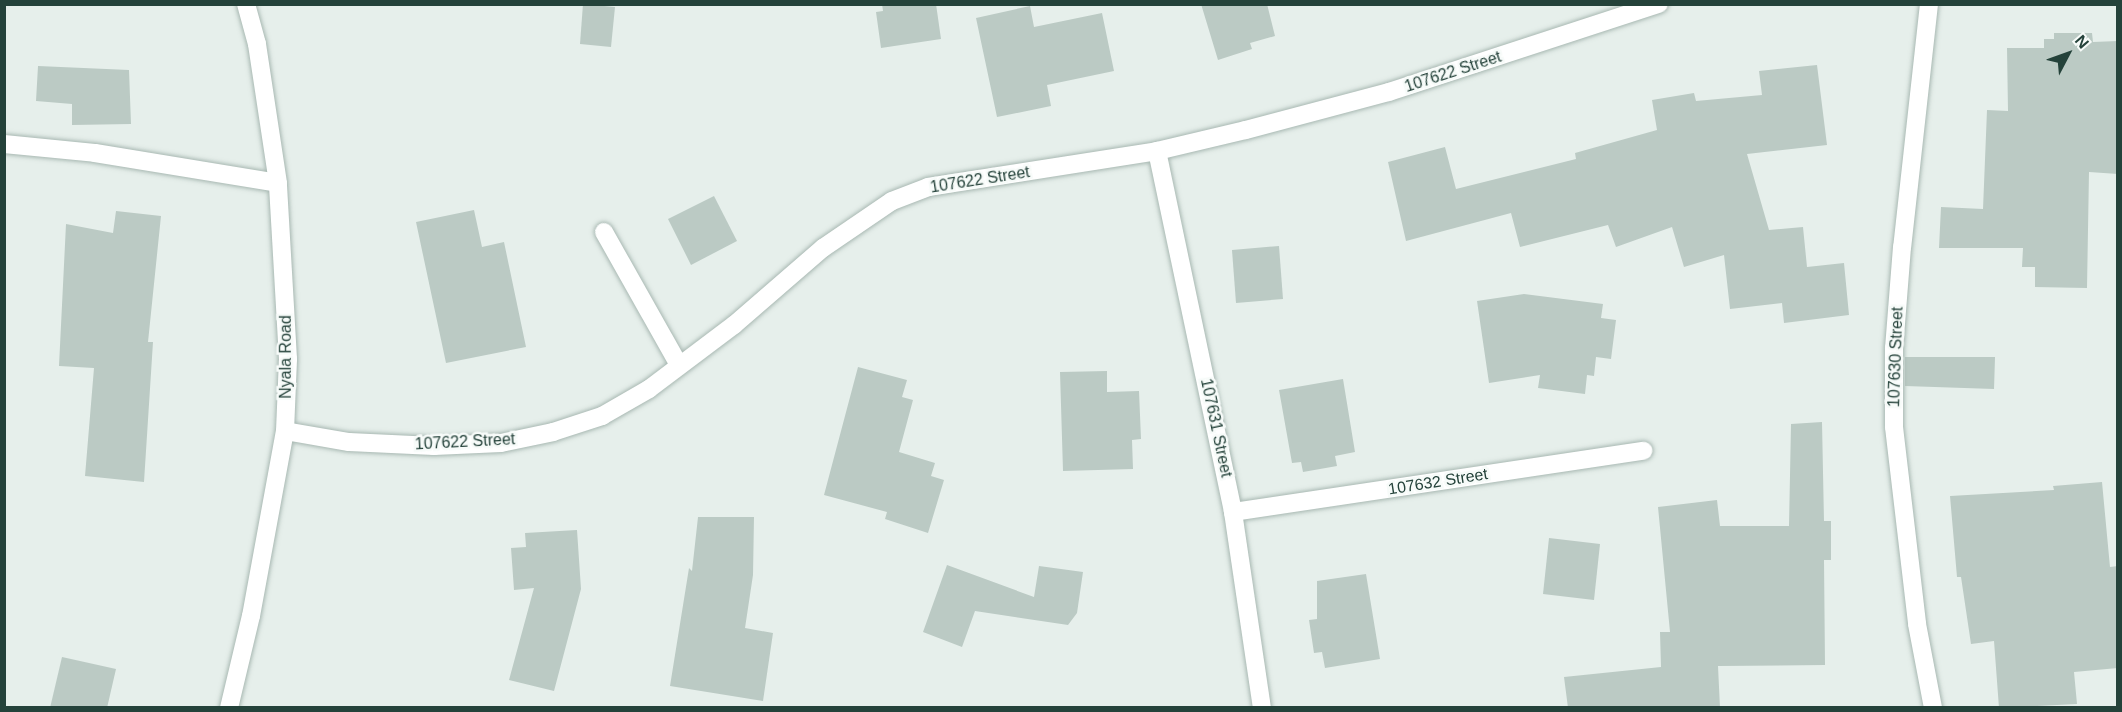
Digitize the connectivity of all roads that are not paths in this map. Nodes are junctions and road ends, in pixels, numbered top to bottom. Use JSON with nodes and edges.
{"nodes":[{"id":1,"x":246,"y":4,"type":"edge"},
{"id":2,"x":1659,"y":4,"type":"edge"},
{"id":3,"x":1929,"y":4,"type":"edge"},
{"id":4,"x":4,"y":144,"type":"edge"},
{"id":5,"x":1157,"y":151,"type":"junction"},
{"id":6,"x":278,"y":183,"type":"junction"},
{"id":7,"x":604,"y":232,"type":"dead end"},
{"id":8,"x":680,"y":365,"type":"junction"},
{"id":9,"x":285,"y":431,"type":"junction"},
{"id":10,"x":1643,"y":451,"type":"dead end"},
{"id":11,"x":1233,"y":513,"type":"junction"},
{"id":12,"x":229,"y":708,"type":"edge"},
{"id":13,"x":1262,"y":708,"type":"edge"},
{"id":14,"x":1933,"y":708,"type":"edge"}],
"edges":[{"from":1,"to":6,"type":"street","name":"Nyala Road"},
{"from":2,"to":5,"type":"street","name":"107622 Street"},
{"from":3,"to":14,"type":"street","name":"107630 Street"},
{"from":4,"to":6,"type":"street"},
{"from":5,"to":8,"type":"street","name":"107622 Street"},
{"from":5,"to":11,"type":"street","name":"107631 Street"},
{"from":6,"to":9,"type":"street","name":"Nyala Road"},
{"from":7,"to":8,"type":"street"},
{"from":8,"to":9,"type":"street","name":"107622 Street"},
{"from":9,"to":12,"type":"street","name":"Nyala Road"},
{"from":10,"to":11,"type":"street","name":"107632 Street"},
{"from":11,"to":13,"type":"street","name":"107631 Street"}]}
